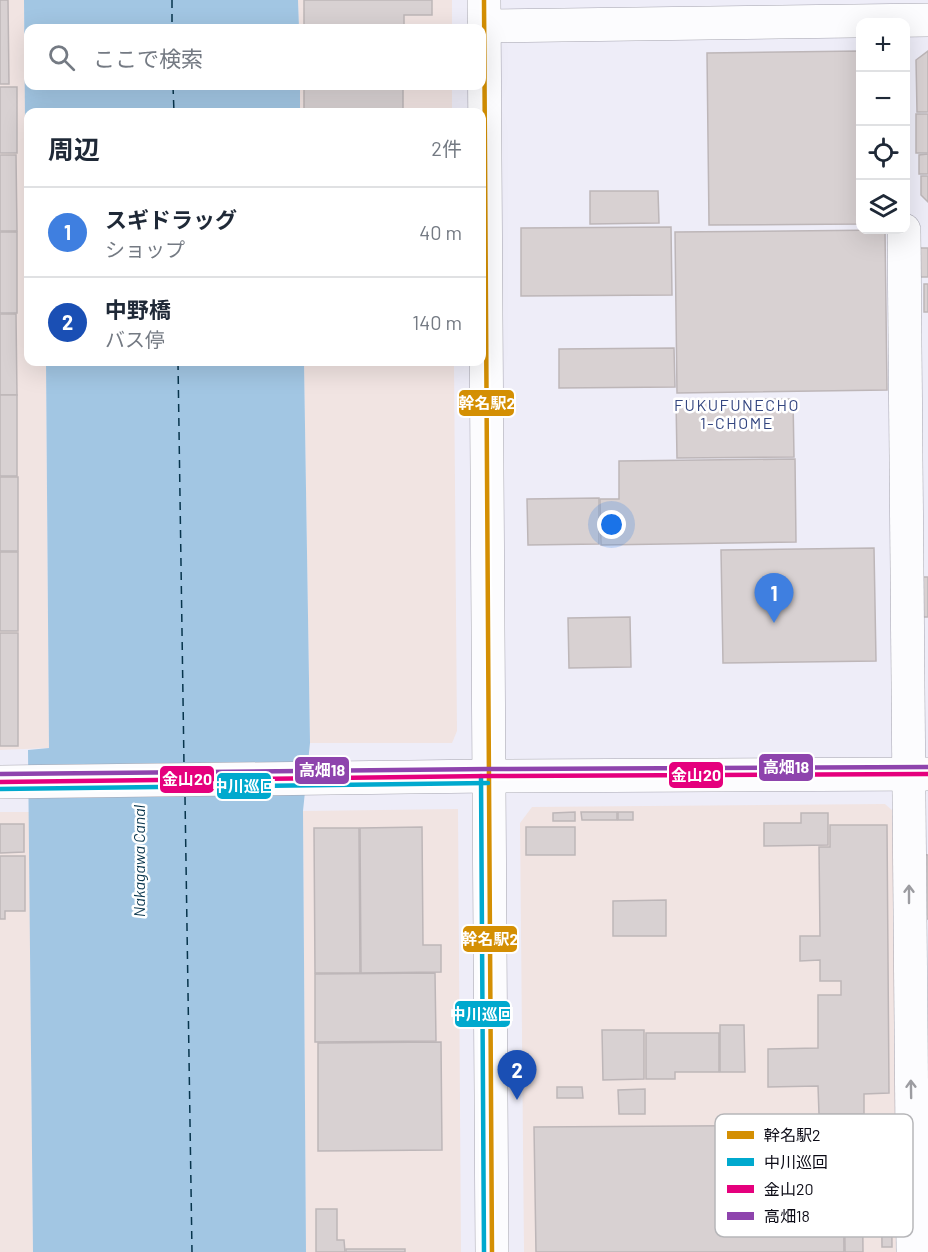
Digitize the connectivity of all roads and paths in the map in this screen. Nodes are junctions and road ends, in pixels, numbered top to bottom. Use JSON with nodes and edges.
{"nodes":[{"id":1,"x":484,"y":13,"type":"edge"},
{"id":2,"x":908,"y":16,"type":"edge"},
{"id":3,"x":484,"y":90,"type":"edge"},
{"id":4,"x":484,"y":108,"type":"edge"},
{"id":5,"x":928,"y":228,"type":"edge"},
{"id":6,"x":910,"y":229,"type":"edge"},
{"id":7,"x":905,"y":234,"type":"edge"},
{"id":8,"x":486,"y":366,"type":"edge"},
{"id":9,"x":917,"y":398,"type":"edge"},
{"id":10,"x":917,"y":561,"type":"edge"},
{"id":11,"x":919,"y":774,"type":"edge"},
{"id":12,"x":488,"y":776,"type":"junction"},
{"id":13,"x":7,"y":782,"type":"edge"},
{"id":14,"x":919,"y":1046,"type":"edge"},
{"id":15,"x":492,"y":1252,"type":"edge"},
{"id":16,"x":913,"y":1252,"type":"edge"}],
"edges":[{"from":1,"to":2,"type":"street"},
{"from":3,"to":4,"type":"street"},
{"from":5,"to":6,"type":"street"},
{"from":7,"to":9,"type":"street"},
{"from":8,"to":12,"type":"street"},
{"from":9,"to":10,"type":"street"},
{"from":10,"to":11,"type":"street"},
{"from":11,"to":12,"type":"street"},
{"from":14,"to":11,"type":"street","one_way":true},
{"from":12,"to":13,"type":"street"},
{"from":12,"to":15,"type":"street"},
{"from":16,"to":14,"type":"street","one_way":true}]}
